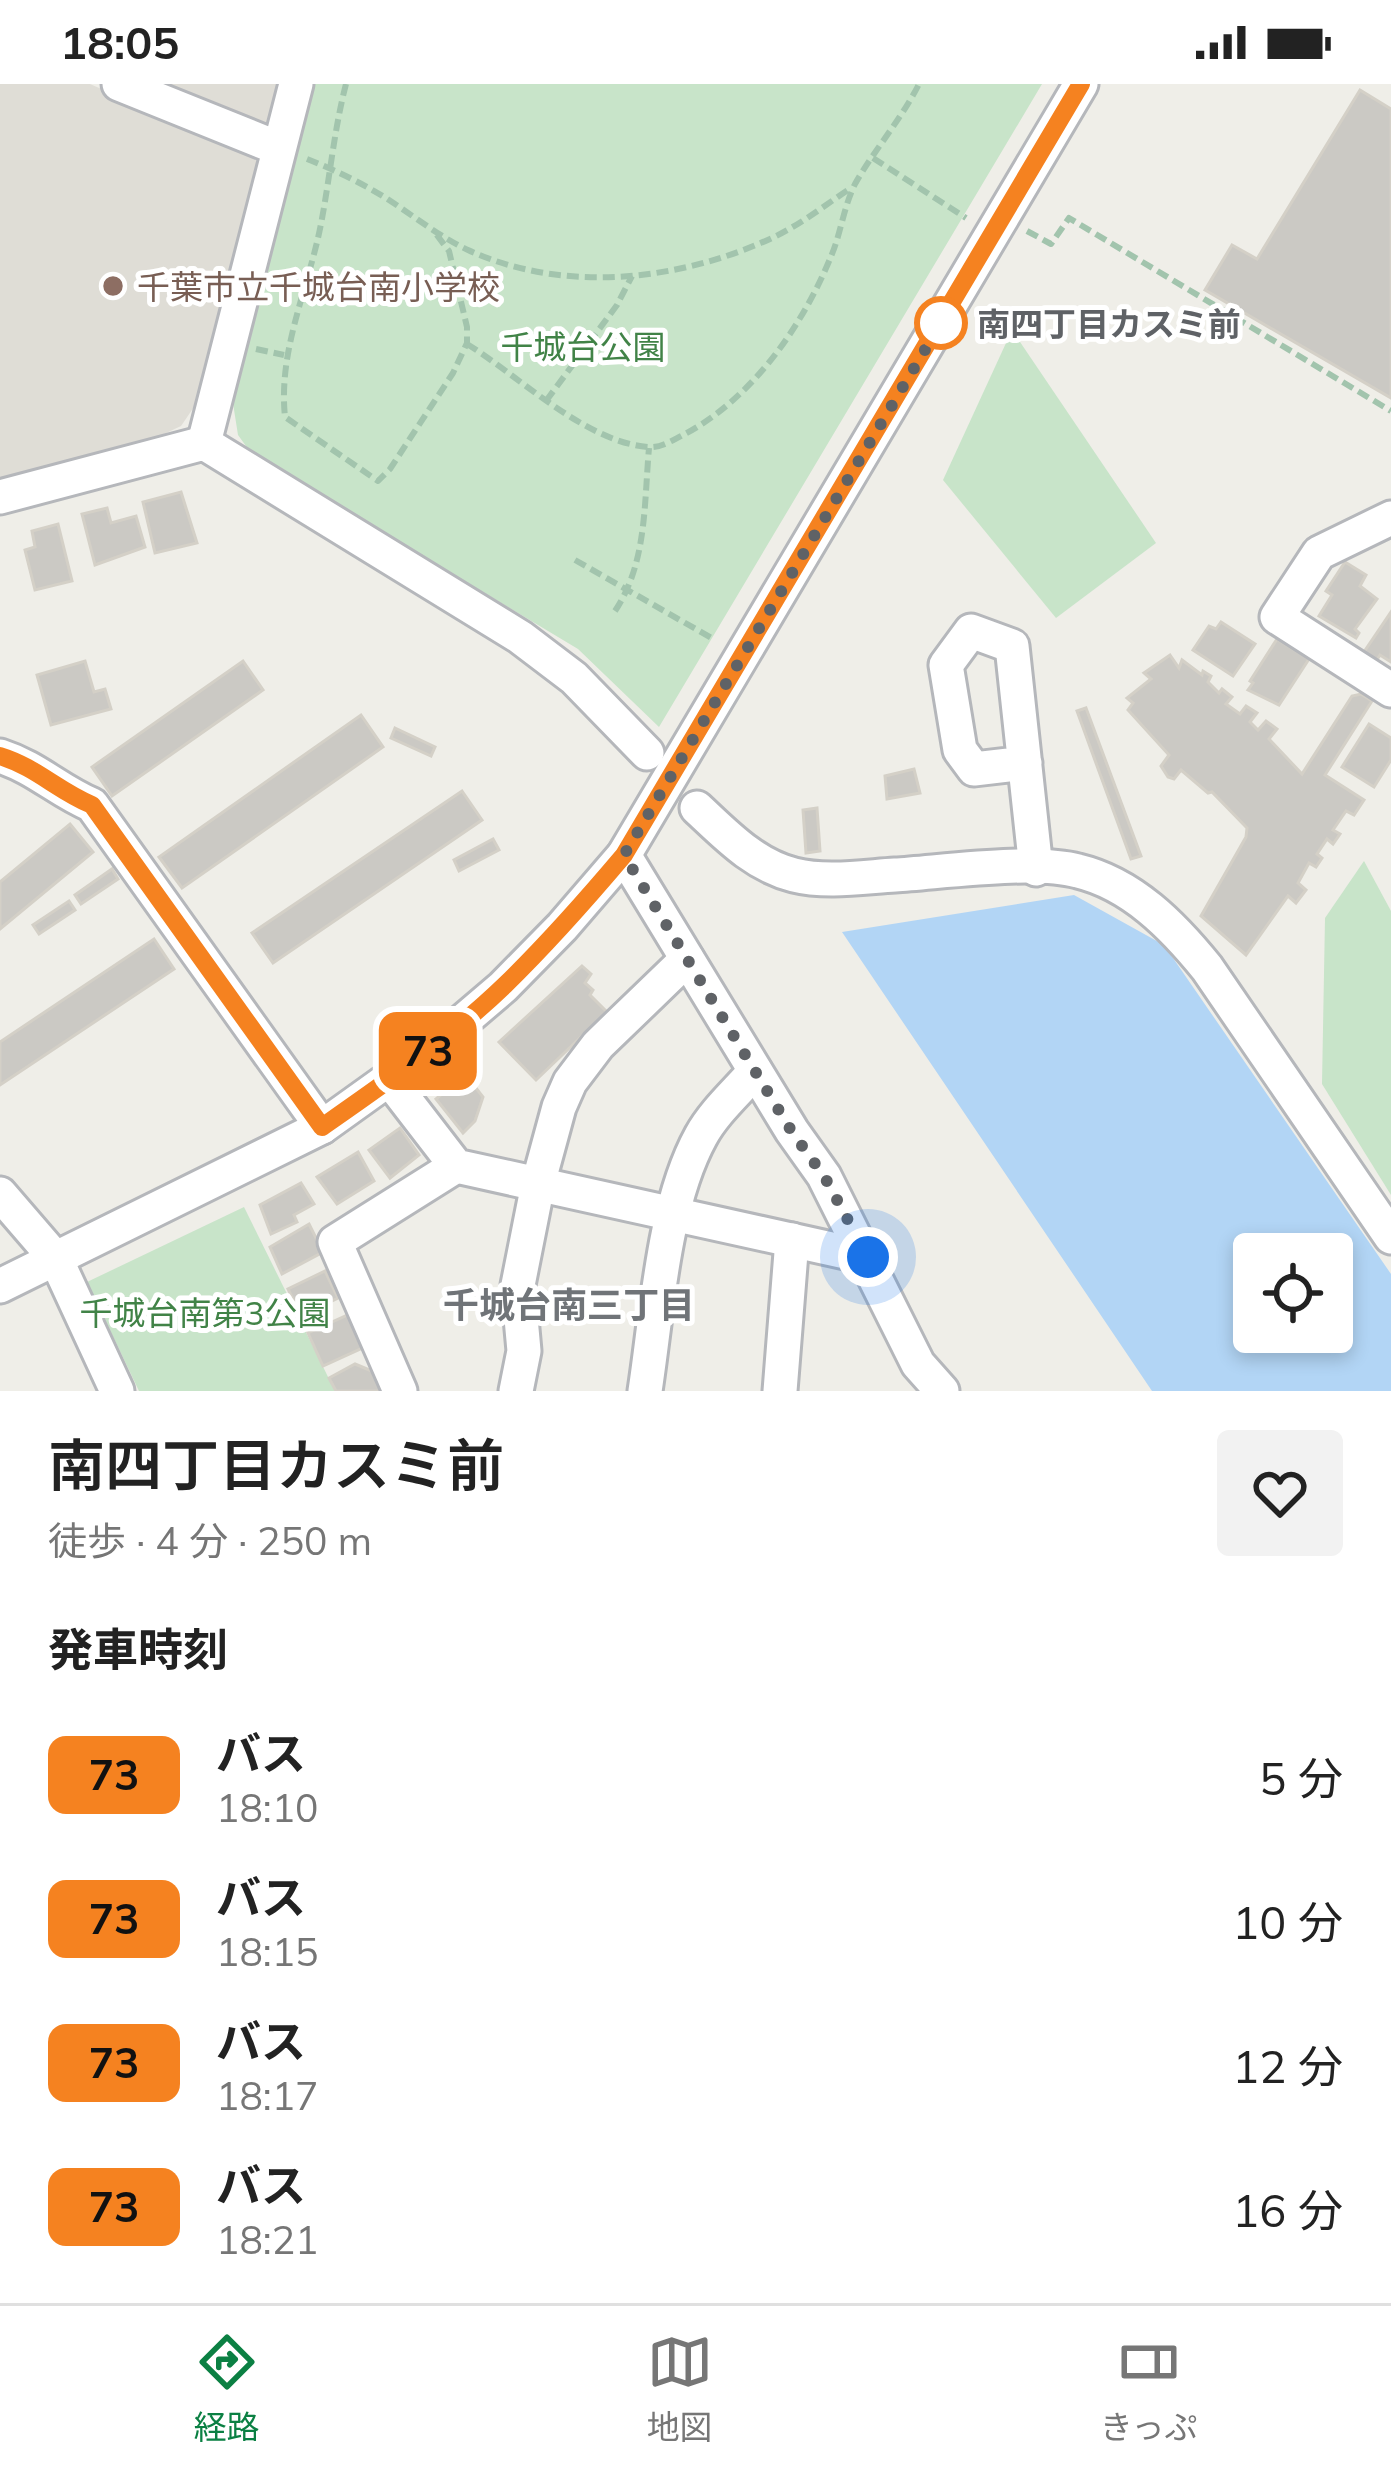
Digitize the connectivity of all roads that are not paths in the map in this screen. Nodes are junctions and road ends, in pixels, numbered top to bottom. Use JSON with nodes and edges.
{"nodes":[{"id":1,"x":119,"y":84,"type":"edge"},
{"id":2,"x":296,"y":84,"type":"edge"},
{"id":3,"x":1081,"y":84,"type":"edge"},
{"id":4,"x":278,"y":148,"type":"junction"},
{"id":5,"x":204,"y":443,"type":"junction"},
{"id":6,"x":0,"y":497,"type":"edge"},
{"id":7,"x":1391,"y":518,"type":"edge"},
{"id":8,"x":1391,"y":690,"type":"edge"},
{"id":9,"x":647,"y":753,"type":"dead end"},
{"id":10,"x":0,"y":756,"type":"edge"},
{"id":11,"x":1024,"y":763,"type":"dead end"},
{"id":12,"x":697,"y":808,"type":"dead end"},
{"id":13,"x":624,"y":855,"type":"junction"},
{"id":14,"x":1036,"y":869,"type":"junction"},
{"id":15,"x":687,"y":959,"type":"junction"},
{"id":16,"x":755,"y":1071,"type":"junction"},
{"id":17,"x":389,"y":1079,"type":"junction"},
{"id":18,"x":322,"y":1127,"type":"junction"},
{"id":19,"x":456,"y":1166,"type":"junction"},
{"id":20,"x":538,"y":1184,"type":"junction"},
{"id":21,"x":0,"y":1194,"type":"edge"},
{"id":22,"x":675,"y":1214,"type":"junction"},
{"id":23,"x":1391,"y":1237,"type":"edge"},
{"id":24,"x":792,"y":1240,"type":"junction"},
{"id":25,"x":868,"y":1257,"type":"junction"},
{"id":26,"x":56,"y":1259,"type":"junction"},
{"id":27,"x":0,"y":1286,"type":"edge"},
{"id":28,"x":117,"y":1391,"type":"edge"},
{"id":29,"x":400,"y":1391,"type":"edge"},
{"id":30,"x":516,"y":1391,"type":"edge"},
{"id":31,"x":645,"y":1391,"type":"edge"},
{"id":32,"x":780,"y":1391,"type":"edge"},
{"id":33,"x":942,"y":1391,"type":"edge"}],
"edges":[{"from":1,"to":4,"type":"street"},
{"from":2,"to":4,"type":"street"},
{"from":3,"to":13,"type":"street"},
{"from":4,"to":5,"type":"street"},
{"from":5,"to":6,"type":"street"},
{"from":5,"to":9,"type":"street"},
{"from":7,"to":8,"type":"street"},
{"from":10,"to":18,"type":"street"},
{"from":11,"to":14,"type":"street"},
{"from":12,"to":14,"type":"street"},
{"from":13,"to":15,"type":"street"},
{"from":13,"to":17,"type":"street"},
{"from":14,"to":23,"type":"street"},
{"from":15,"to":16,"type":"street"},
{"from":15,"to":20,"type":"street"},
{"from":16,"to":22,"type":"street"},
{"from":16,"to":25,"type":"street"},
{"from":17,"to":18,"type":"street"},
{"from":17,"to":19,"type":"street"},
{"from":18,"to":26,"type":"street"},
{"from":19,"to":20,"type":"street"},
{"from":19,"to":29,"type":"street"},
{"from":20,"to":22,"type":"street"},
{"from":20,"to":30,"type":"street"},
{"from":21,"to":26,"type":"street"},
{"from":22,"to":24,"type":"street"},
{"from":22,"to":31,"type":"street"},
{"from":24,"to":25,"type":"street"},
{"from":24,"to":32,"type":"street"},
{"from":25,"to":33,"type":"street"},
{"from":26,"to":27,"type":"street"},
{"from":26,"to":28,"type":"street"}]}
